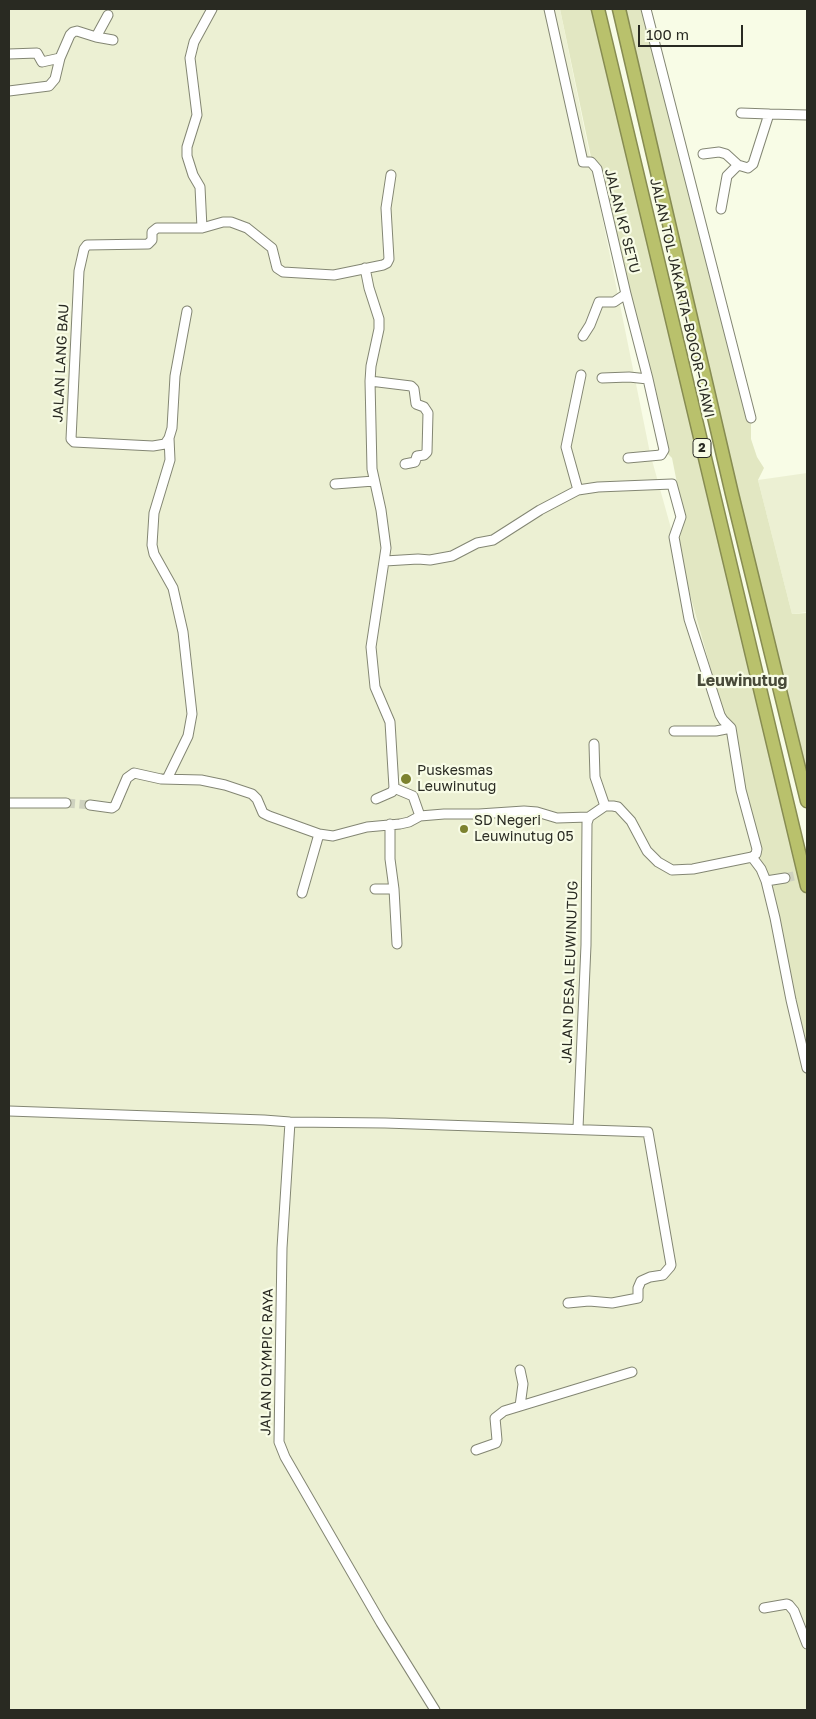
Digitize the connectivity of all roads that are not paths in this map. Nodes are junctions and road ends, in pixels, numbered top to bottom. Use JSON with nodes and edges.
{"nodes":[{"id":1,"x":212,"y":9,"type":"edge"},
{"id":2,"x":549,"y":9,"type":"edge"},
{"id":3,"x":598,"y":9,"type":"edge"},
{"id":4,"x":619,"y":9,"type":"edge"},
{"id":5,"x":646,"y":9,"type":"edge"},
{"id":6,"x":108,"y":16,"type":"dead end"},
{"id":7,"x":96,"y":37,"type":"junction"},
{"id":8,"x":113,"y":40,"type":"dead end"},
{"id":9,"x":9,"y":54,"type":"edge"},
{"id":10,"x":60,"y":58,"type":"junction"},
{"id":11,"x":9,"y":90,"type":"edge"},
{"id":12,"x":742,"y":113,"type":"dead end"},
{"id":13,"x":768,"y":114,"type":"junction"},
{"id":14,"x":807,"y":114,"type":"edge"},
{"id":15,"x":704,"y":154,"type":"dead end"},
{"id":16,"x":738,"y":165,"type":"junction"},
{"id":17,"x":391,"y":175,"type":"dead end"},
{"id":18,"x":721,"y":208,"type":"dead end"},
{"id":19,"x":202,"y":228,"type":"junction"},
{"id":20,"x":365,"y":268,"type":"junction"},
{"id":21,"x":626,"y":294,"type":"junction"},
{"id":22,"x":187,"y":311,"type":"dead end"},
{"id":23,"x":583,"y":336,"type":"dead end"},
{"id":24,"x":581,"y":375,"type":"dead end"},
{"id":25,"x":602,"y":378,"type":"dead end"},
{"id":26,"x":648,"y":379,"type":"junction"},
{"id":27,"x":370,"y":381,"type":"junction"},
{"id":28,"x":752,"y":418,"type":"dead end"},
{"id":29,"x":169,"y":438,"type":"junction"},
{"id":30,"x":628,"y":458,"type":"dead end"},
{"id":31,"x":405,"y":464,"type":"dead end"},
{"id":32,"x":374,"y":481,"type":"junction"},
{"id":33,"x":335,"y":484,"type":"dead end"},
{"id":34,"x":578,"y":490,"type":"junction"},
{"id":35,"x":385,"y":561,"type":"junction"},
{"id":36,"x":731,"y":728,"type":"junction"},
{"id":37,"x":674,"y":731,"type":"dead end"},
{"id":38,"x":594,"y":744,"type":"dead end"},
{"id":39,"x":167,"y":779,"type":"junction"},
{"id":40,"x":393,"y":790,"type":"junction"},
{"id":41,"x":376,"y":799,"type":"dead end"},
{"id":42,"x":807,"y":800,"type":"edge"},
{"id":43,"x":9,"y":803,"type":"edge"},
{"id":44,"x":66,"y":803,"type":"tunnel mouth"},
{"id":45,"x":90,"y":805,"type":"tunnel mouth"},
{"id":46,"x":605,"y":806,"type":"junction"},
{"id":47,"x":420,"y":816,"type":"junction"},
{"id":48,"x":589,"y":817,"type":"junction"},
{"id":49,"x":390,"y":824,"type":"junction"},
{"id":50,"x":319,"y":834,"type":"junction"},
{"id":51,"x":752,"y":857,"type":"junction"},
{"id":52,"x":785,"y":878,"type":"tunnel mouth"},
{"id":53,"x":766,"y":881,"type":"junction"},
{"id":54,"x":807,"y":886,"type":"edge"},
{"id":55,"x":375,"y":889,"type":"dead end"},
{"id":56,"x":394,"y":889,"type":"junction"},
{"id":57,"x":302,"y":893,"type":"dead end"},
{"id":58,"x":397,"y":944,"type":"dead end"},
{"id":59,"x":807,"y":1068,"type":"edge"},
{"id":60,"x":9,"y":1112,"type":"edge"},
{"id":61,"x":290,"y":1122,"type":"junction"},
{"id":62,"x":578,"y":1128,"type":"junction"},
{"id":63,"x":568,"y":1303,"type":"dead end"},
{"id":64,"x":520,"y":1370,"type":"dead end"},
{"id":65,"x":632,"y":1372,"type":"dead end"},
{"id":66,"x":520,"y":1406,"type":"junction"},
{"id":67,"x":476,"y":1450,"type":"dead end"},
{"id":68,"x":764,"y":1608,"type":"dead end"},
{"id":69,"x":807,"y":1644,"type":"edge"},
{"id":70,"x":435,"y":1710,"type":"edge"}],
"edges":[{"from":1,"to":19,"type":"street"},
{"from":2,"to":21,"type":"street","name":"JALAN KP SETU"},
{"from":3,"to":54,"type":"highway","name":"JALAN TOL JAKARTA–BOGOR–CIAWI","number":"2"},
{"from":4,"to":42,"type":"highway","name":"JALAN TOL JAKARTA–BOGOR–CIAWI","number":"2"},
{"from":5,"to":28,"type":"street"},
{"from":6,"to":7,"type":"street"},
{"from":7,"to":8,"type":"street"},
{"from":7,"to":10,"type":"street"},
{"from":9,"to":10,"type":"street"},
{"from":10,"to":11,"type":"street"},
{"from":12,"to":13,"type":"street"},
{"from":13,"to":14,"type":"street"},
{"from":13,"to":16,"type":"street"},
{"from":15,"to":16,"type":"street"},
{"from":16,"to":18,"type":"street"},
{"from":17,"to":20,"type":"street"},
{"from":19,"to":20,"type":"street"},
{"from":19,"to":29,"type":"street","name":"JALAN LANG BAU"},
{"from":20,"to":27,"type":"street"},
{"from":21,"to":23,"type":"street","name":"JALAN KP SETU"},
{"from":21,"to":26,"type":"street"},
{"from":22,"to":29,"type":"street"},
{"from":24,"to":34,"type":"street"},
{"from":25,"to":26,"type":"street"},
{"from":26,"to":30,"type":"street"},
{"from":27,"to":31,"type":"street"},
{"from":27,"to":32,"type":"street"},
{"from":29,"to":39,"type":"street"},
{"from":32,"to":33,"type":"street"},
{"from":32,"to":35,"type":"street"},
{"from":34,"to":35,"type":"street"},
{"from":34,"to":36,"type":"street"},
{"from":35,"to":40,"type":"street"},
{"from":36,"to":37,"type":"street"},
{"from":36,"to":51,"type":"street"},
{"from":38,"to":46,"type":"street"},
{"from":39,"to":45,"type":"street"},
{"from":39,"to":50,"type":"street"},
{"from":40,"to":41,"type":"street"},
{"from":40,"to":47,"type":"street"},
{"from":43,"to":44,"type":"street"},
{"from":46,"to":48,"type":"street"},
{"from":46,"to":51,"type":"street"},
{"from":47,"to":48,"type":"street"},
{"from":47,"to":49,"type":"street"},
{"from":48,"to":62,"type":"street","name":"JALAN DESA LEUWINUTUG"},
{"from":49,"to":50,"type":"street"},
{"from":49,"to":56,"type":"street"},
{"from":50,"to":57,"type":"street"},
{"from":51,"to":53,"type":"street"},
{"from":52,"to":53,"type":"street"},
{"from":53,"to":59,"type":"street"},
{"from":55,"to":56,"type":"street"},
{"from":56,"to":58,"type":"street"},
{"from":60,"to":61,"type":"street"},
{"from":61,"to":62,"type":"street"},
{"from":61,"to":70,"type":"street","name":"JALAN OLYMPIC RAYA"},
{"from":62,"to":63,"type":"street"},
{"from":64,"to":66,"type":"street"},
{"from":65,"to":66,"type":"street"},
{"from":66,"to":67,"type":"street"},
{"from":68,"to":69,"type":"street"}]}
